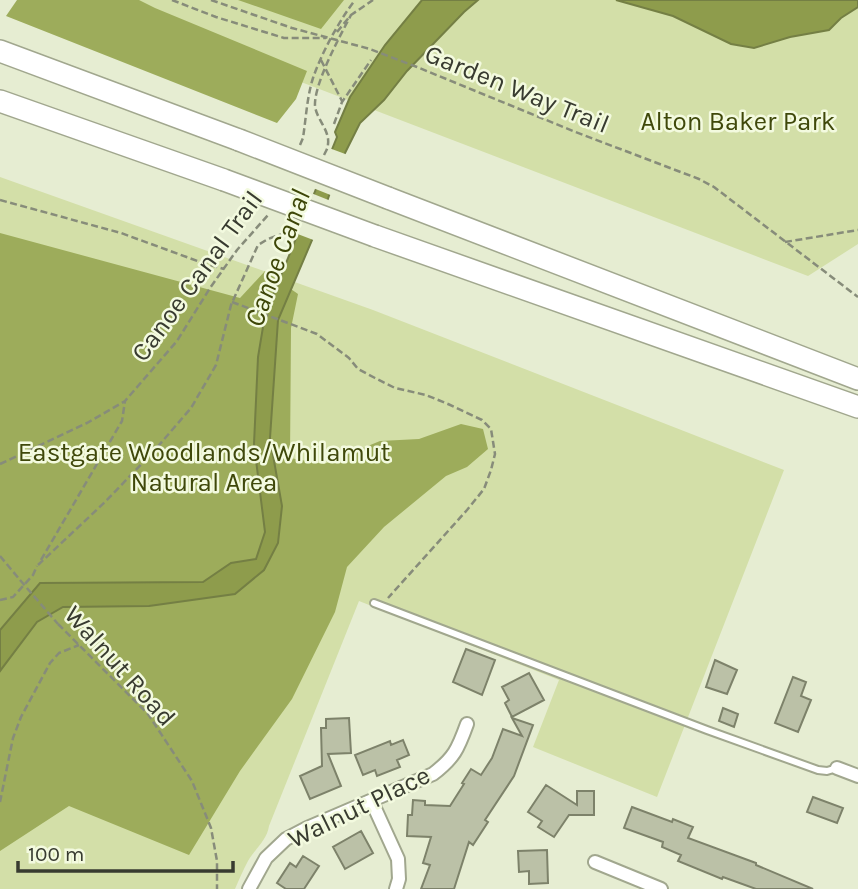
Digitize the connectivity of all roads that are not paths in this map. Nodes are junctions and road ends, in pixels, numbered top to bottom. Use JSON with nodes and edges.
{"nodes":[{"id":1,"x":0,"y":51,"type":"edge"},
{"id":2,"x":0,"y":101,"type":"edge"},
{"id":3,"x":858,"y":379,"type":"edge"},
{"id":4,"x":858,"y":407,"type":"edge"},
{"id":5,"x":374,"y":603,"type":"dead end"},
{"id":6,"x":467,"y":724,"type":"dead end"},
{"id":7,"x":837,"y":768,"type":"joint"},
{"id":8,"x":858,"y":776,"type":"edge"},
{"id":9,"x":372,"y":802,"type":"junction"},
{"id":10,"x":595,"y":862,"type":"dead end"},
{"id":11,"x":249,"y":889,"type":"edge"},
{"id":12,"x":396,"y":889,"type":"edge"},
{"id":13,"x":661,"y":889,"type":"edge"}],
"edges":[{"from":1,"to":3,"type":"highway","bridge":true},
{"from":2,"to":4,"type":"highway","bridge":true},
{"from":5,"to":7,"type":"lane"},
{"from":6,"to":9,"type":"street","name":"Walnut Place"},
{"from":7,"to":8,"type":"street"},
{"from":9,"to":11,"type":"street","name":"Walnut Place"},
{"from":9,"to":12,"type":"street"},
{"from":10,"to":13,"type":"street"}]}
